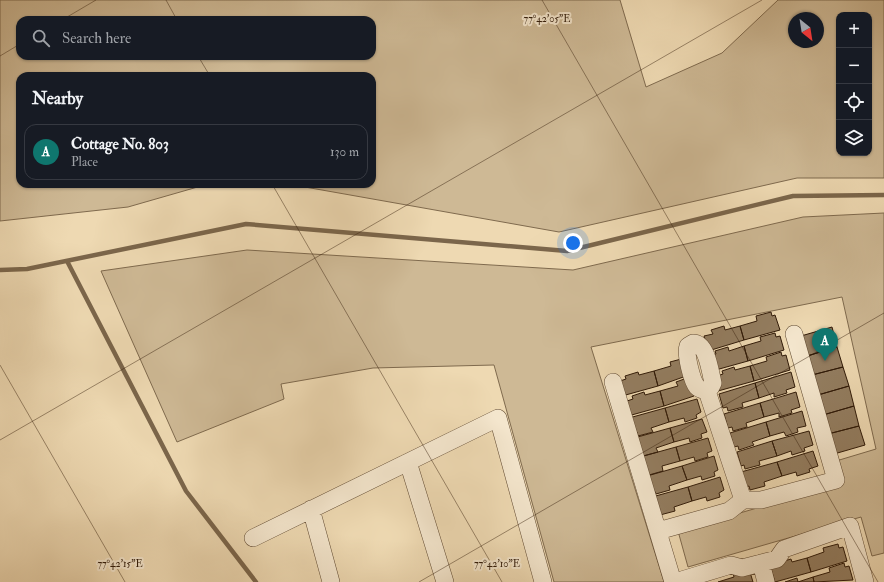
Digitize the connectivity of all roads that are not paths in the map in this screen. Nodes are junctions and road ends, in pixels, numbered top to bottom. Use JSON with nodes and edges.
{"nodes":[{"id":1,"x":794,"y":334,"type":"dead end"},
{"id":2,"x":613,"y":382,"type":"dead end"},
{"id":3,"x":706,"y":391,"type":"dead end"},
{"id":4,"x":408,"y":462,"type":"junction"},
{"id":5,"x":743,"y":500,"type":"junction"},
{"id":6,"x":311,"y":509,"type":"junction"},
{"id":7,"x":658,"y":531,"type":"junction"},
{"id":8,"x":253,"y":538,"type":"dead end"},
{"id":9,"x":761,"y":563,"type":"junction"},
{"id":10,"x":331,"y":582,"type":"edge"},
{"id":11,"x":445,"y":582,"type":"edge"},
{"id":12,"x":543,"y":582,"type":"edge"},
{"id":13,"x":674,"y":582,"type":"edge"},
{"id":14,"x":766,"y":582,"type":"edge"},
{"id":15,"x":865,"y":582,"type":"edge"}],
"edges":[{"from":1,"to":5,"type":"street"},
{"from":2,"to":7,"type":"street"},
{"from":3,"to":5,"type":"street"},
{"from":4,"to":6,"type":"street"},
{"from":4,"to":11,"type":"street"},
{"from":4,"to":12,"type":"street"},
{"from":5,"to":7,"type":"street"},
{"from":6,"to":8,"type":"street"},
{"from":6,"to":10,"type":"street"},
{"from":7,"to":13,"type":"street"},
{"from":9,"to":13,"type":"street"},
{"from":9,"to":14,"type":"street"},
{"from":9,"to":15,"type":"street"}]}
